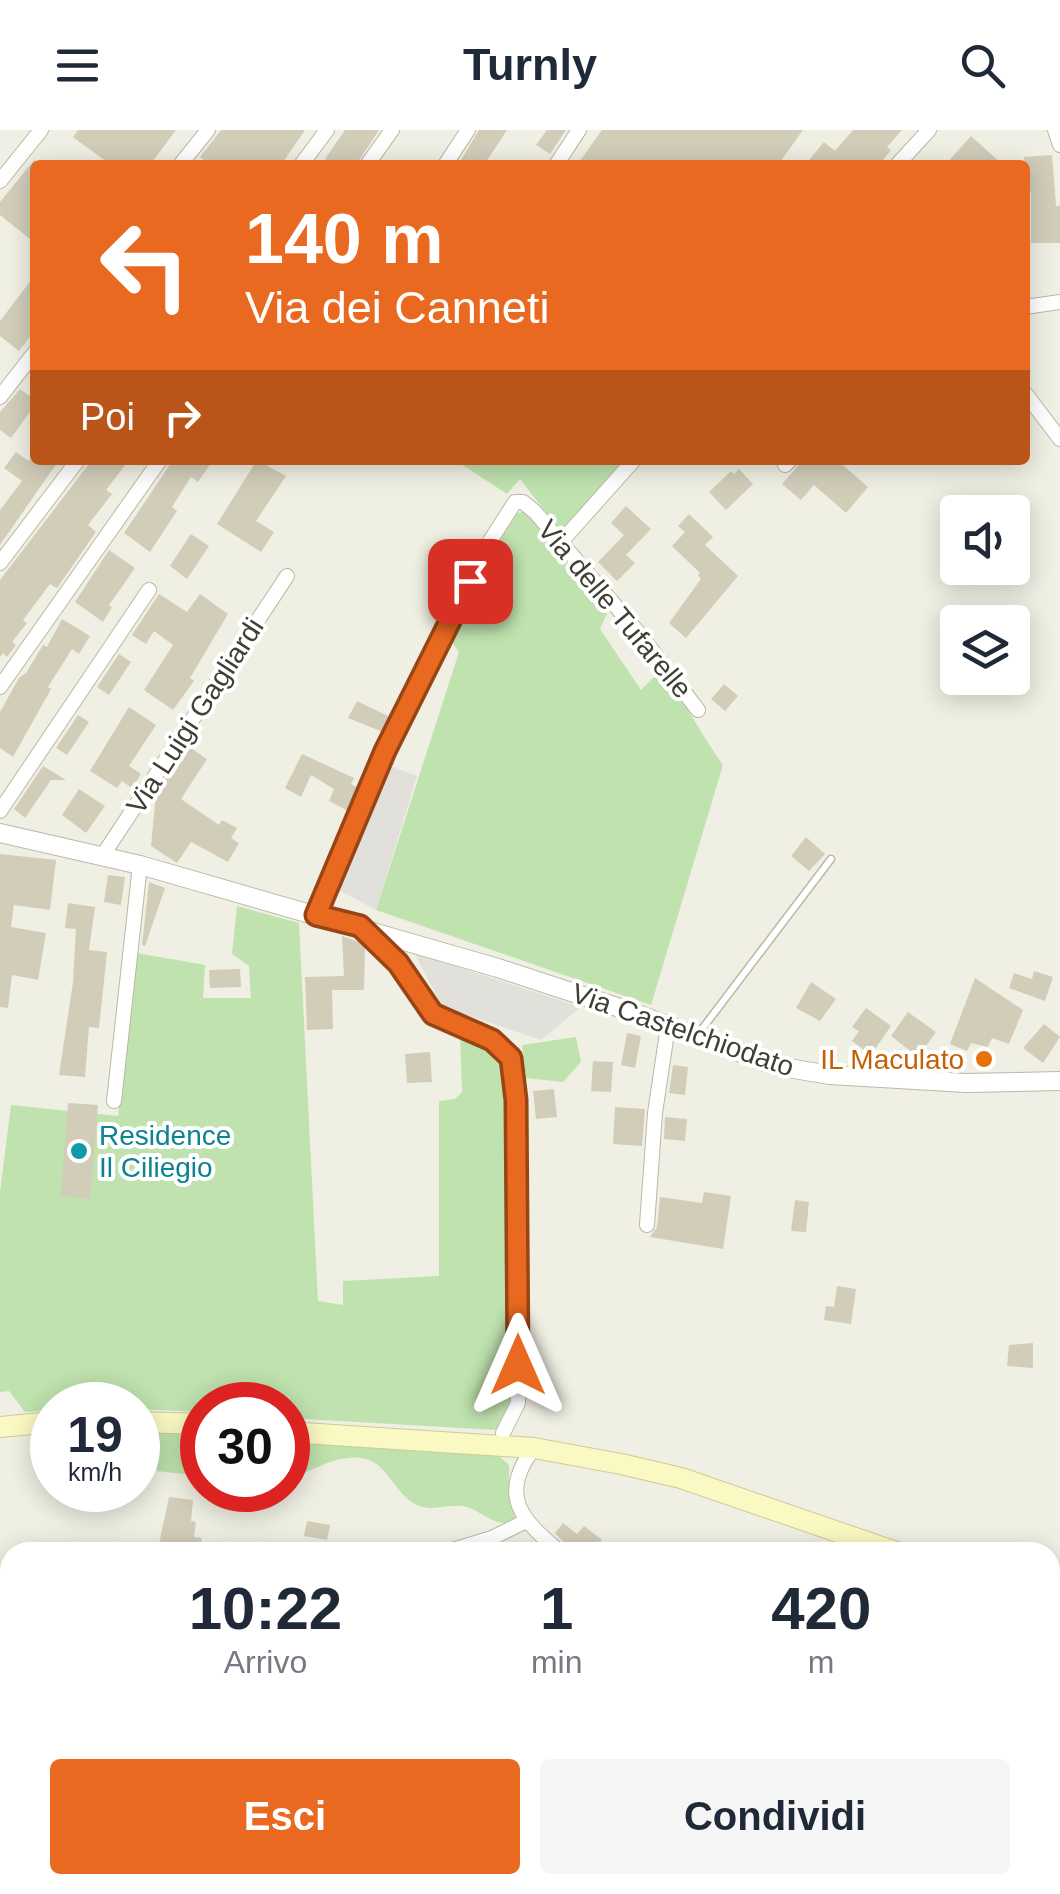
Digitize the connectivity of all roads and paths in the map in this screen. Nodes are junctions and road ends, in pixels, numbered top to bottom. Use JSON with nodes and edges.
{"nodes":[{"id":1,"x":40,"y":130,"type":"edge"},
{"id":2,"x":208,"y":130,"type":"edge"},
{"id":3,"x":328,"y":130,"type":"edge"},
{"id":4,"x":392,"y":130,"type":"edge"},
{"id":5,"x":468,"y":130,"type":"edge"},
{"id":6,"x":579,"y":130,"type":"edge"},
{"id":7,"x":928,"y":130,"type":"edge"},
{"id":8,"x":1056,"y":130,"type":"edge"},
{"id":9,"x":1060,"y":144,"type":"edge"},
{"id":10,"x":184,"y":160,"type":"edge"},
{"id":11,"x":305,"y":160,"type":"edge"},
{"id":12,"x":371,"y":160,"type":"edge"},
{"id":13,"x":448,"y":160,"type":"edge"},
{"id":14,"x":559,"y":160,"type":"edge"},
{"id":15,"x":902,"y":160,"type":"edge"},
{"id":16,"x":0,"y":181,"type":"edge"},
{"id":17,"x":1060,"y":302,"type":"edge"},
{"id":18,"x":1030,"y":305,"type":"edge"},
{"id":19,"x":30,"y":358,"type":"edge"},
{"id":20,"x":0,"y":397,"type":"edge"},
{"id":21,"x":1030,"y":399,"type":"edge"},
{"id":22,"x":1060,"y":439,"type":"edge"},
{"id":23,"x":74,"y":465,"type":"edge"},
{"id":24,"x":156,"y":465,"type":"edge"},
{"id":25,"x":630,"y":465,"type":"edge"},
{"id":26,"x":561,"y":542,"type":"junction"},
{"id":27,"x":0,"y":563,"type":"edge"},
{"id":28,"x":286,"y":576,"type":"dead end"},
{"id":29,"x":149,"y":590,"type":"dead end"},
{"id":30,"x":0,"y":687,"type":"edge"},
{"id":31,"x":698,"y":710,"type":"dead end"},
{"id":32,"x":0,"y":811,"type":"edge"},
{"id":33,"x":0,"y":834,"type":"edge"},
{"id":34,"x":103,"y":855,"type":"junction"},
{"id":35,"x":831,"y":859,"type":"dead end"},
{"id":36,"x":140,"y":865,"type":"junction"},
{"id":37,"x":316,"y":915,"type":"junction"},
{"id":38,"x":360,"y":926,"type":"junction"},
{"id":39,"x":668,"y":1026,"type":"junction"},
{"id":40,"x":696,"y":1037,"type":"junction"},
{"id":41,"x":1060,"y":1081,"type":"edge"},
{"id":42,"x":114,"y":1102,"type":"dead end"},
{"id":43,"x":647,"y":1225,"type":"dead end"},
{"id":44,"x":30,"y":1424,"type":"edge"},
{"id":45,"x":0,"y":1427,"type":"edge"},
{"id":46,"x":310,"y":1433,"type":"edge"},
{"id":47,"x":503,"y":1433,"type":"dead end"},
{"id":48,"x":534,"y":1448,"type":"junction"},
{"id":49,"x":524,"y":1522,"type":"junction"},
{"id":50,"x":479,"y":1542,"type":"edge"},
{"id":51,"x":548,"y":1542,"type":"edge"},
{"id":52,"x":867,"y":1542,"type":"edge"}],
"edges":[{"from":1,"to":16,"type":"street"},
{"from":2,"to":10,"type":"street"},
{"from":3,"to":11,"type":"street"},
{"from":4,"to":12,"type":"street"},
{"from":5,"to":13,"type":"street"},
{"from":6,"to":14,"type":"street"},
{"from":7,"to":15,"type":"street"},
{"from":8,"to":9,"type":"street"},
{"from":17,"to":18,"type":"street"},
{"from":19,"to":20,"type":"street"},
{"from":21,"to":22,"type":"street"},
{"from":23,"to":27,"type":"street"},
{"from":24,"to":30,"type":"street"},
{"from":25,"to":26,"type":"street"},
{"from":26,"to":31,"type":"street","name":"Via delle Tufarelle"},
{"from":26,"to":37,"type":"street","name":"Via delle Tufarelle"},
{"from":28,"to":34,"type":"street","name":"Via Luigi Gagliardi"},
{"from":29,"to":32,"type":"street"},
{"from":33,"to":34,"type":"street","name":"Via Castelchiodato"},
{"from":34,"to":36,"type":"street","name":"Via Castelchiodato"},
{"from":35,"to":40,"type":"lane"},
{"from":36,"to":37,"type":"street","name":"Via Castelchiodato"},
{"from":36,"to":42,"type":"street"},
{"from":37,"to":38,"type":"street","name":"Via Castelchiodato"},
{"from":38,"to":39,"type":"street","name":"Via Castelchiodato"},
{"from":38,"to":47,"type":"street"},
{"from":39,"to":40,"type":"street","name":"Via Castelchiodato"},
{"from":39,"to":43,"type":"street"},
{"from":40,"to":41,"type":"street","name":"Via Castelchiodato"},
{"from":44,"to":45,"type":"main road"},
{"from":46,"to":48,"type":"main road"},
{"from":48,"to":49,"type":"street"},
{"from":48,"to":52,"type":"main road"},
{"from":49,"to":50,"type":"street"},
{"from":49,"to":51,"type":"street"}]}
